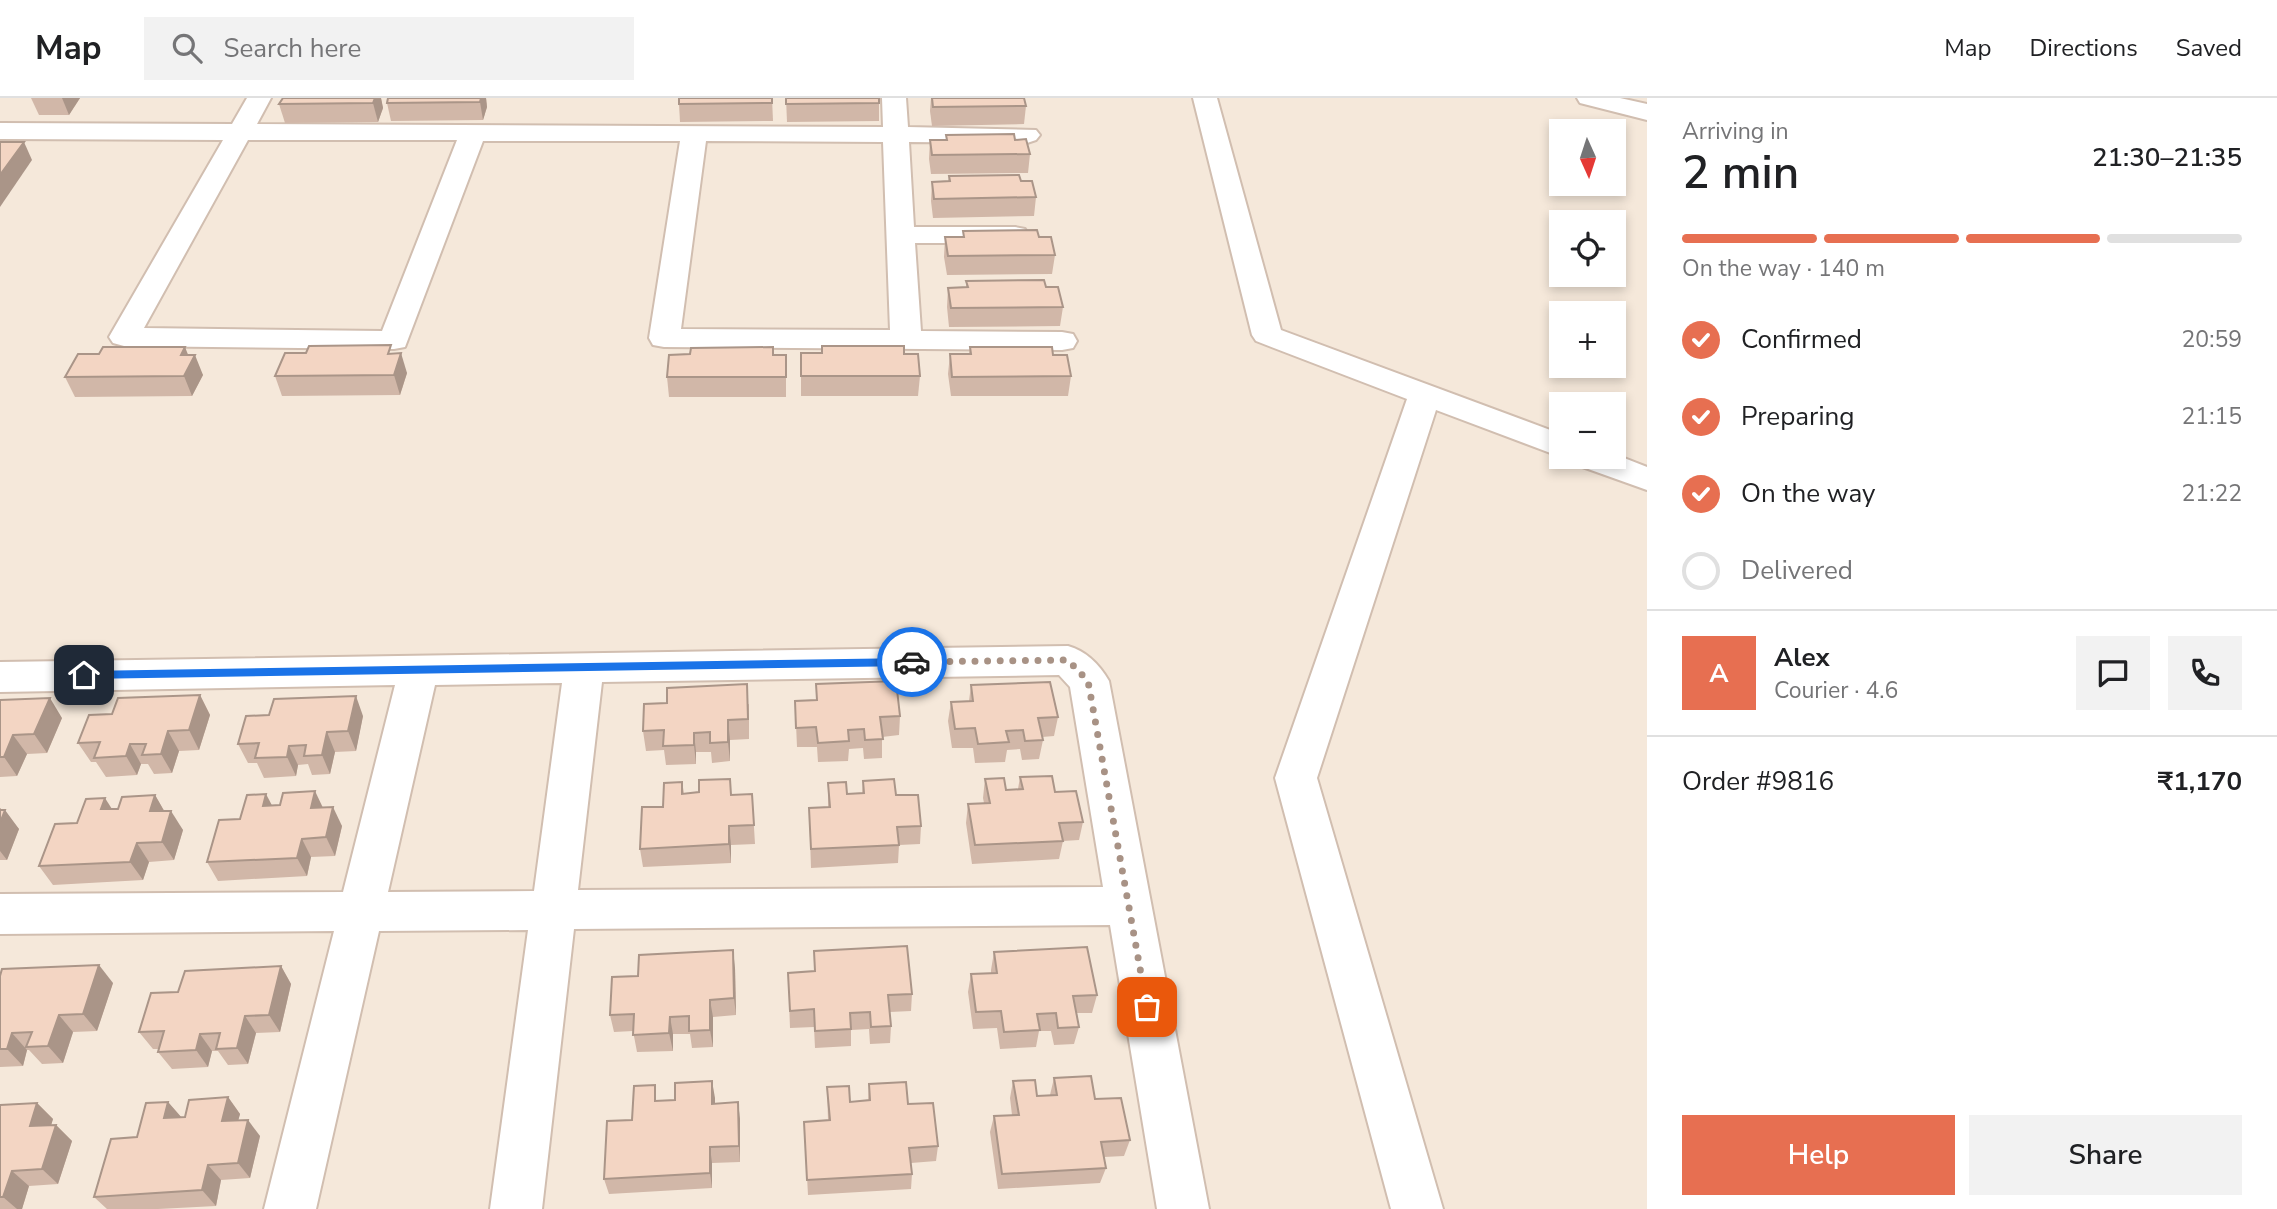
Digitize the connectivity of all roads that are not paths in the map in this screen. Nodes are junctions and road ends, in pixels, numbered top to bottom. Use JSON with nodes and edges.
{"nodes":[{"id":1,"x":259,"y":98,"type":"edge"},
{"id":2,"x":894,"y":98,"type":"edge"},
{"id":3,"x":1205,"y":98,"type":"edge"},
{"id":4,"x":1589,"y":98,"type":"edge"},
{"id":5,"x":1647,"y":112,"type":"edge"},
{"id":6,"x":0,"y":131,"type":"edge"},
{"id":7,"x":239,"y":132,"type":"junction"},
{"id":8,"x":473,"y":133,"type":"junction"},
{"id":9,"x":695,"y":134,"type":"junction"},
{"id":10,"x":896,"y":135,"type":"junction"},
{"id":11,"x":1027,"y":135,"type":"dead end"},
{"id":12,"x":901,"y":235,"type":"junction"},
{"id":13,"x":1038,"y":235,"type":"edge"},
{"id":14,"x":906,"y":340,"type":"junction"},
{"id":15,"x":1062,"y":341,"type":"dead end"},
{"id":16,"x":1425,"y":395,"type":"junction"},
{"id":17,"x":1549,"y":442,"type":"edge"},
{"id":18,"x":1622,"y":469,"type":"edge"},
{"id":19,"x":1647,"y":478,"type":"edge"},
{"id":20,"x":584,"y":667,"type":"junction"},
{"id":21,"x":419,"y":669,"type":"junction"},
{"id":22,"x":0,"y":677,"type":"edge"},
{"id":23,"x":1129,"y":906,"type":"junction"},
{"id":24,"x":554,"y":910,"type":"junction"},
{"id":25,"x":361,"y":912,"type":"junction"},
{"id":26,"x":0,"y":914,"type":"edge"},
{"id":27,"x":290,"y":1209,"type":"edge"},
{"id":28,"x":516,"y":1209,"type":"edge"},
{"id":29,"x":1184,"y":1209,"type":"edge"},
{"id":30,"x":1417,"y":1209,"type":"edge"}],
"edges":[{"from":1,"to":7,"type":"street"},
{"from":2,"to":10,"type":"street"},
{"from":3,"to":16,"type":"street"},
{"from":4,"to":5,"type":"street"},
{"from":6,"to":7,"type":"street"},
{"from":7,"to":8,"type":"street"},
{"from":7,"to":8,"type":"street"},
{"from":8,"to":9,"type":"street"},
{"from":9,"to":10,"type":"street"},
{"from":9,"to":14,"type":"street"},
{"from":10,"to":11,"type":"street"},
{"from":10,"to":12,"type":"street"},
{"from":12,"to":13,"type":"street"},
{"from":12,"to":14,"type":"street"},
{"from":14,"to":15,"type":"street"},
{"from":16,"to":17,"type":"street"},
{"from":16,"to":30,"type":"street"},
{"from":18,"to":19,"type":"street"},
{"from":20,"to":21,"type":"street"},
{"from":20,"to":23,"type":"street"},
{"from":20,"to":24,"type":"street"},
{"from":21,"to":22,"type":"street"},
{"from":21,"to":25,"type":"street"},
{"from":23,"to":24,"type":"street"},
{"from":23,"to":29,"type":"street"},
{"from":24,"to":25,"type":"street"},
{"from":24,"to":28,"type":"street"},
{"from":25,"to":26,"type":"street"},
{"from":25,"to":27,"type":"street"}]}
